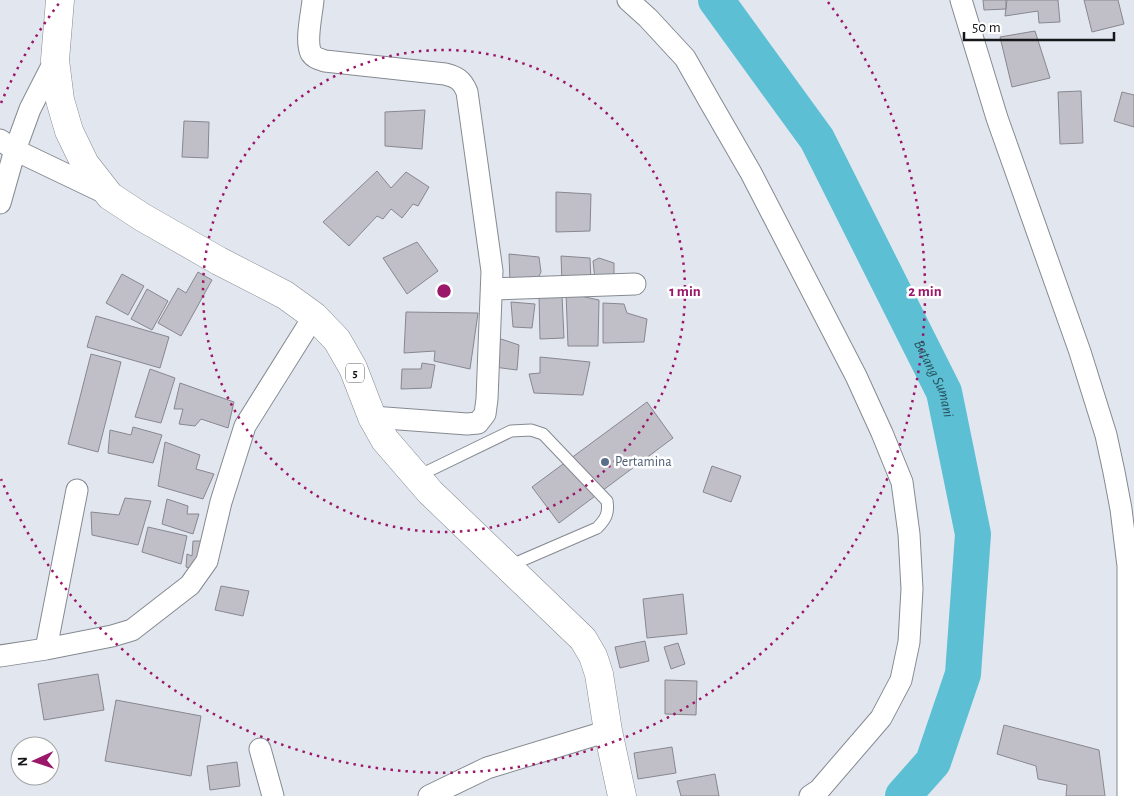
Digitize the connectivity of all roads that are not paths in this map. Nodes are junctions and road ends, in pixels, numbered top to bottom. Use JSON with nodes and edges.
{"nodes":[{"id":1,"x":60,"y":0,"type":"edge"},
{"id":2,"x":313,"y":0,"type":"edge"},
{"id":3,"x":628,"y":0,"type":"edge"},
{"id":4,"x":961,"y":0,"type":"edge"},
{"id":5,"x":55,"y":60,"type":"junction"},
{"id":6,"x":8,"y":145,"type":"edge"},
{"id":7,"x":110,"y":196,"type":"junction"},
{"id":8,"x":0,"y":203,"type":"edge"},
{"id":9,"x":635,"y":284,"type":"dead end"},
{"id":10,"x":492,"y":289,"type":"junction"},
{"id":11,"x":314,"y":316,"type":"junction"},
{"id":12,"x":372,"y":417,"type":"junction"},
{"id":13,"x":416,"y":477,"type":"junction"},
{"id":14,"x":77,"y":490,"type":"dead end"},
{"id":15,"x":509,"y":566,"type":"junction"},
{"id":16,"x":46,"y":649,"type":"junction"},
{"id":17,"x":0,"y":656,"type":"edge"},
{"id":18,"x":608,"y":730,"type":"junction"},
{"id":19,"x":260,"y":749,"type":"dead end"},
{"id":20,"x":273,"y":796,"type":"edge"},
{"id":21,"x":430,"y":796,"type":"edge"},
{"id":22,"x":622,"y":796,"type":"edge"},
{"id":23,"x":810,"y":796,"type":"edge"},
{"id":24,"x":1128,"y":796,"type":"edge"}],
"edges":[{"from":1,"to":5,"type":"highway","number":"5"},
{"from":2,"to":10,"type":"street"},
{"from":3,"to":23,"type":"street"},
{"from":4,"to":24,"type":"street"},
{"from":5,"to":6,"type":"street"},
{"from":5,"to":7,"type":"highway","number":"5"},
{"from":6,"to":7,"type":"street"},
{"from":6,"to":8,"type":"street"},
{"from":7,"to":11,"type":"highway","number":"5"},
{"from":9,"to":10,"type":"street"},
{"from":10,"to":12,"type":"street"},
{"from":11,"to":12,"type":"highway","number":"5"},
{"from":11,"to":16,"type":"street"},
{"from":12,"to":13,"type":"highway","number":"5"},
{"from":13,"to":15,"type":"highway","number":"5"},
{"from":13,"to":15,"type":"lane"},
{"from":14,"to":16,"type":"street"},
{"from":15,"to":18,"type":"highway","number":"5"},
{"from":16,"to":17,"type":"street"},
{"from":18,"to":21,"type":"street"},
{"from":18,"to":22,"type":"highway","number":"5"},
{"from":19,"to":20,"type":"street"}]}
